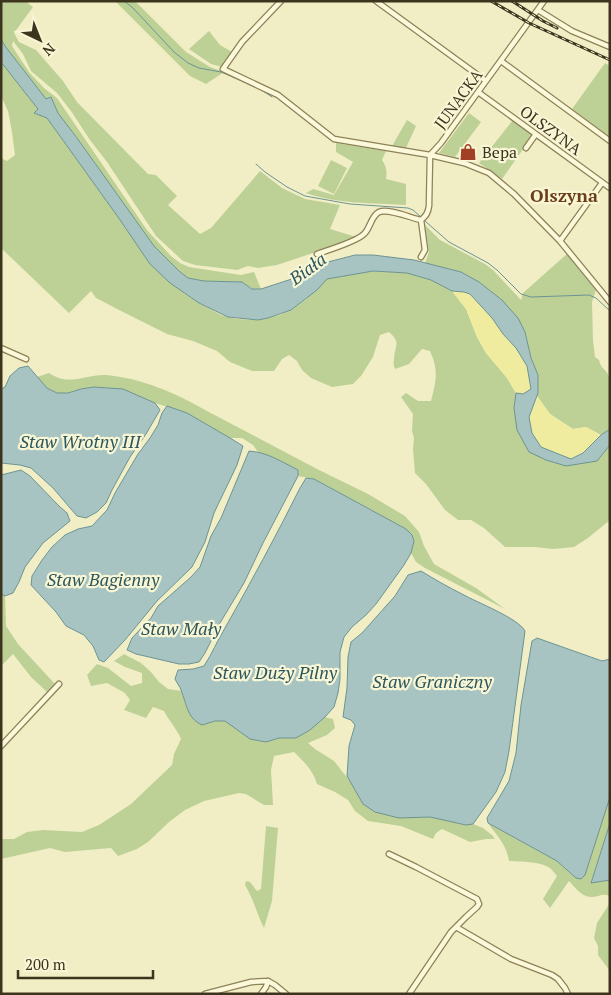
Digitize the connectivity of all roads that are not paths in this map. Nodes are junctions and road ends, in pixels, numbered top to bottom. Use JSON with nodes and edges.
{"nodes":[{"id":1,"x":281,"y":1,"type":"edge"},
{"id":2,"x":376,"y":1,"type":"edge"},
{"id":3,"x":544,"y":1,"type":"edge"},
{"id":4,"x":538,"y":10,"type":"junction"},
{"id":5,"x":610,"y":47,"type":"edge"},
{"id":6,"x":501,"y":61,"type":"junction"},
{"id":7,"x":486,"y":81,"type":"junction"},
{"id":8,"x":478,"y":92,"type":"junction"},
{"id":9,"x":536,"y":134,"type":"junction"},
{"id":10,"x":610,"y":141,"type":"edge"},
{"id":11,"x":526,"y":148,"type":"dead end"},
{"id":12,"x":430,"y":155,"type":"junction"},
{"id":13,"x":602,"y":183,"type":"junction"},
{"id":14,"x":610,"y":188,"type":"edge"},
{"id":15,"x":421,"y":220,"type":"junction"},
{"id":16,"x":560,"y":241,"type":"junction"},
{"id":17,"x":317,"y":254,"type":"dead end"},
{"id":18,"x":421,"y":258,"type":"dead end"},
{"id":19,"x":610,"y":302,"type":"edge"},
{"id":20,"x":1,"y":348,"type":"edge"},
{"id":21,"x":26,"y":359,"type":"dead end"},
{"id":22,"x":59,"y":684,"type":"dead end"},
{"id":23,"x":1,"y":746,"type":"edge"},
{"id":24,"x":389,"y":854,"type":"dead end"},
{"id":25,"x":456,"y":927,"type":"junction"},
{"id":26,"x":268,"y":981,"type":"junction"},
{"id":27,"x":205,"y":994,"type":"edge"},
{"id":28,"x":260,"y":994,"type":"edge"},
{"id":29,"x":286,"y":994,"type":"edge"},
{"id":30,"x":409,"y":994,"type":"edge"},
{"id":31,"x":568,"y":994,"type":"edge"}],
"edges":[{"from":1,"to":12,"type":"street"},
{"from":2,"to":7,"type":"street"},
{"from":3,"to":4,"type":"street","name":"JUNACKA"},
{"from":4,"to":5,"type":"street"},
{"from":4,"to":6,"type":"street","name":"JUNACKA"},
{"from":6,"to":7,"type":"street","name":"JUNACKA"},
{"from":6,"to":10,"type":"street"},
{"from":7,"to":8,"type":"street","name":"JUNACKA"},
{"from":8,"to":9,"type":"street","name":"OLSZYNA"},
{"from":8,"to":12,"type":"street","name":"JUNACKA"},
{"from":9,"to":11,"type":"street"},
{"from":9,"to":13,"type":"street","name":"OLSZYNA"},
{"from":12,"to":15,"type":"street"},
{"from":12,"to":16,"type":"street"},
{"from":13,"to":14,"type":"street","name":"OLSZYNA"},
{"from":13,"to":16,"type":"street"},
{"from":15,"to":17,"type":"street"},
{"from":15,"to":18,"type":"street"},
{"from":16,"to":19,"type":"street"},
{"from":20,"to":21,"type":"street"},
{"from":22,"to":23,"type":"street"},
{"from":24,"to":25,"type":"street"},
{"from":25,"to":30,"type":"street"},
{"from":25,"to":31,"type":"street"},
{"from":26,"to":27,"type":"street"},
{"from":26,"to":28,"type":"street"},
{"from":26,"to":29,"type":"street"}]}
